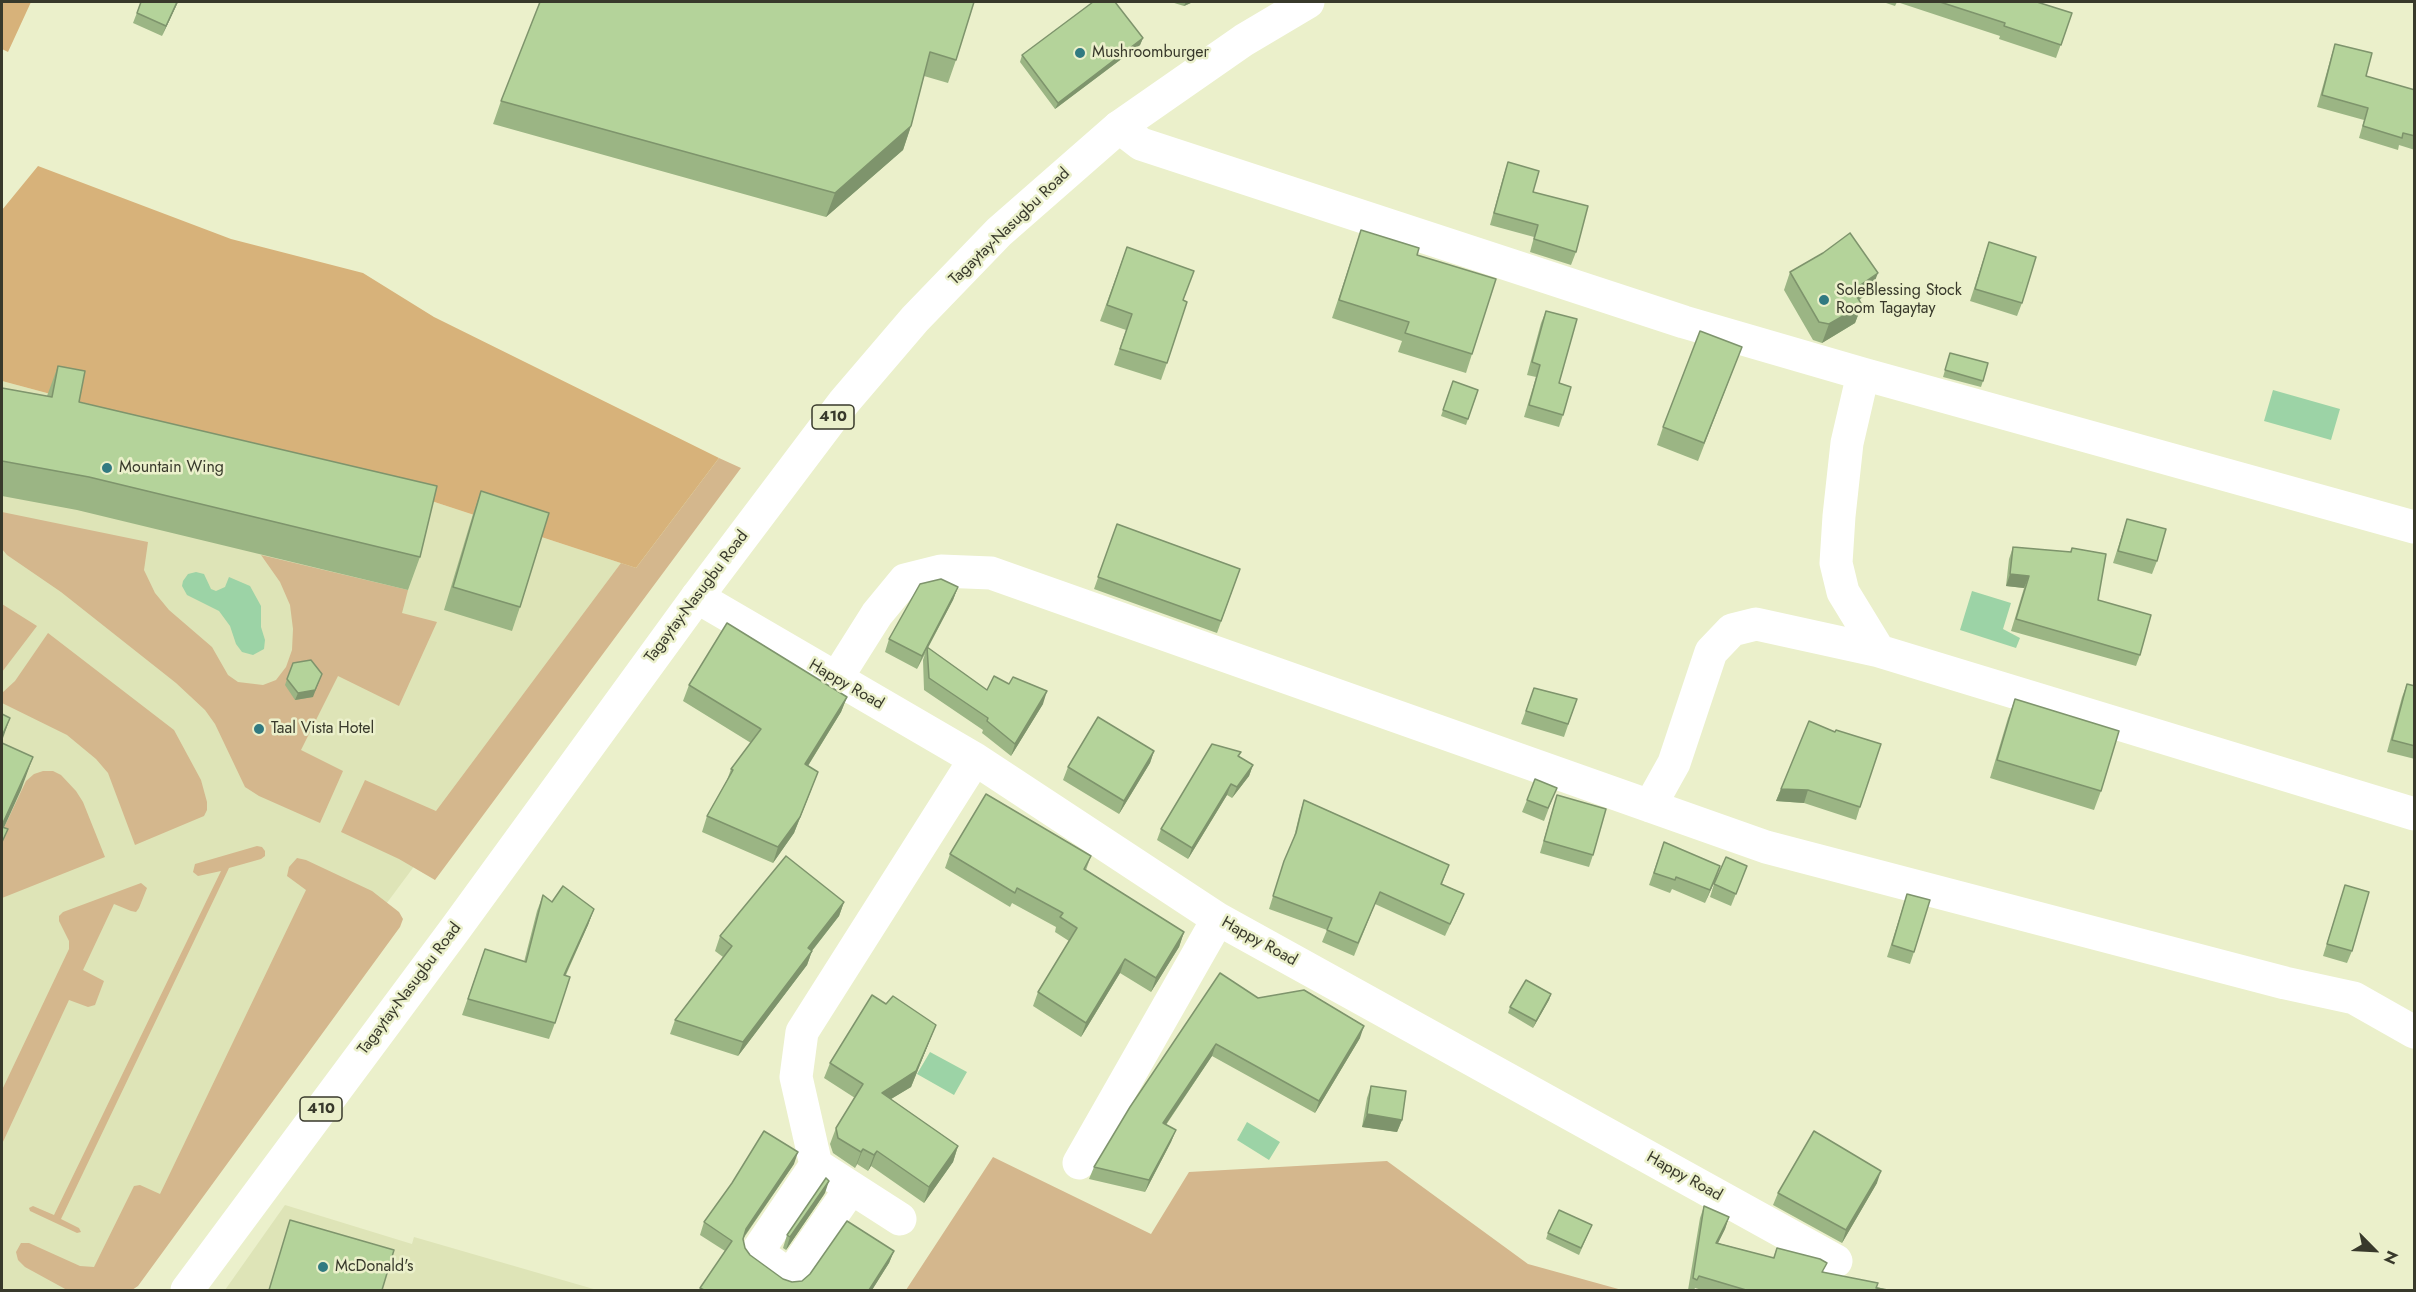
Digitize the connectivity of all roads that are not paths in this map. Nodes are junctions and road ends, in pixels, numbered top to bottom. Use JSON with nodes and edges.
{"nodes":[{"id":1,"x":1308,"y":2,"type":"edge"},
{"id":2,"x":1119,"y":127,"type":"junction"},
{"id":3,"x":1863,"y":374,"type":"junction"},
{"id":4,"x":2415,"y":527,"type":"edge"},
{"id":5,"x":697,"y":597,"type":"junction"},
{"id":6,"x":1879,"y":651,"type":"junction"},
{"id":7,"x":836,"y":679,"type":"junction"},
{"id":8,"x":975,"y":759,"type":"junction"},
{"id":9,"x":1650,"y":806,"type":"junction"},
{"id":10,"x":2415,"y":814,"type":"edge"},
{"id":11,"x":1218,"y":920,"type":"junction"},
{"id":12,"x":2415,"y":1032,"type":"edge"},
{"id":13,"x":1079,"y":1163,"type":"dead end"},
{"id":14,"x":816,"y":1165,"type":"junction"},
{"id":15,"x":851,"y":1188,"type":"junction"},
{"id":16,"x":900,"y":1219,"type":"dead end"},
{"id":17,"x":1836,"y":1261,"type":"dead end"},
{"id":18,"x":187,"y":1290,"type":"edge"}],
"edges":[{"from":1,"to":2,"type":"street","name":"Tagaytay-Nasugbu Road","number":"410"},
{"from":2,"to":3,"type":"street"},
{"from":2,"to":5,"type":"street","name":"Tagaytay-Nasugbu Road","number":"410"},
{"from":3,"to":4,"type":"street"},
{"from":3,"to":6,"type":"street"},
{"from":5,"to":7,"type":"street","name":"Happy Road"},
{"from":5,"to":18,"type":"street","name":"Tagaytay-Nasugbu Road","number":"410"},
{"from":6,"to":9,"type":"street"},
{"from":6,"to":10,"type":"street"},
{"from":7,"to":8,"type":"street","name":"Happy Road"},
{"from":7,"to":9,"type":"street"},
{"from":8,"to":11,"type":"street","name":"Happy Road"},
{"from":8,"to":14,"type":"street"},
{"from":9,"to":12,"type":"street"},
{"from":11,"to":13,"type":"street"},
{"from":11,"to":17,"type":"street","name":"Happy Road"},
{"from":14,"to":15,"type":"street"},
{"from":14,"to":15,"type":"street"},
{"from":15,"to":16,"type":"street"}]}
